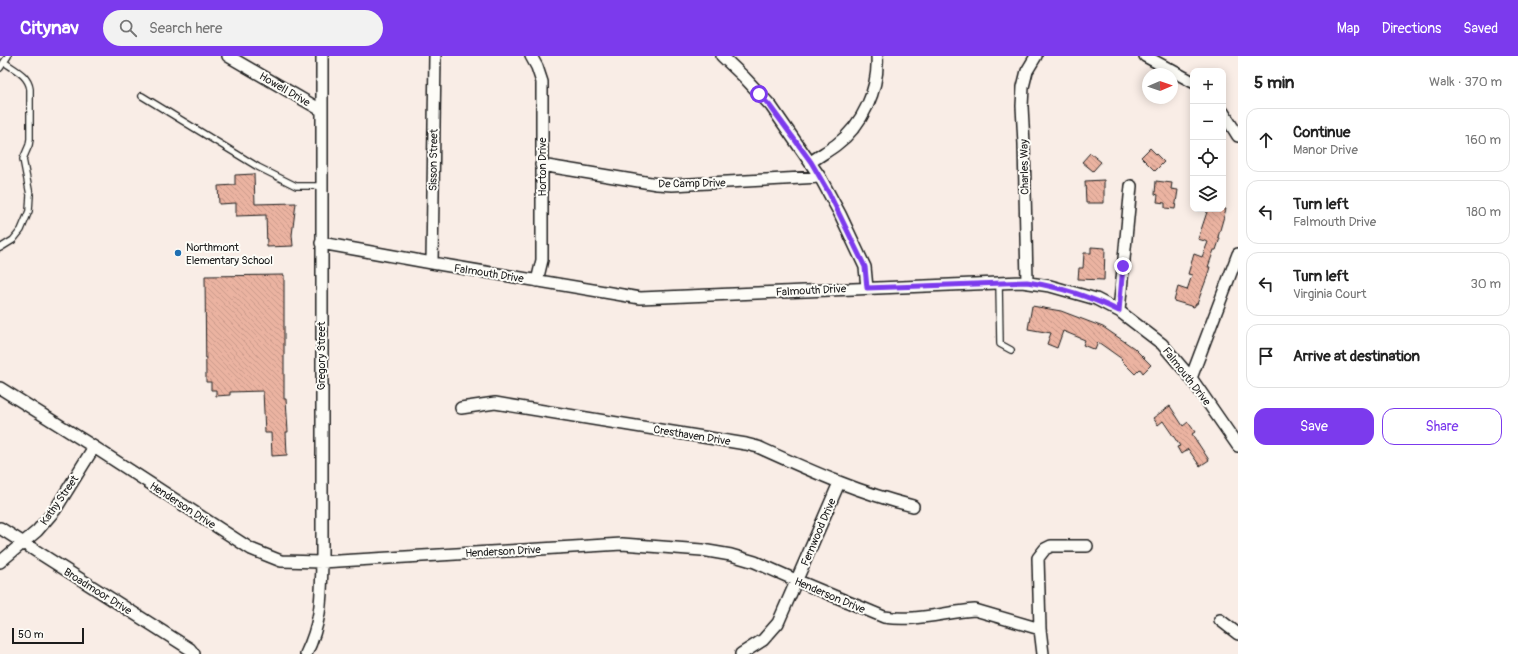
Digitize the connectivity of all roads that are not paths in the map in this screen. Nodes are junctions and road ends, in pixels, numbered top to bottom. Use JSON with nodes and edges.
{"nodes":[{"id":1,"x":8,"y":56,"type":"edge"},
{"id":2,"x":228,"y":56,"type":"edge"},
{"id":3,"x":322,"y":56,"type":"edge"},
{"id":4,"x":434,"y":56,"type":"edge"},
{"id":5,"x":531,"y":56,"type":"edge"},
{"id":6,"x":722,"y":56,"type":"edge"},
{"id":7,"x":877,"y":56,"type":"edge"},
{"id":8,"x":1036,"y":56,"type":"edge"},
{"id":9,"x":1145,"y":56,"type":"edge"},
{"id":10,"x":4,"y":62,"type":"junction"},
{"id":11,"x":0,"y":68,"type":"edge"},
{"id":12,"x":1190,"y":80,"type":"edge"},
{"id":13,"x":142,"y":96,"type":"dead end"},
{"id":14,"x":321,"y":110,"type":"junction"},
{"id":15,"x":1226,"y":117,"type":"edge"},
{"id":16,"x":1238,"y":136,"type":"edge"},
{"id":17,"x":811,"y":162,"type":"junction"},
{"id":18,"x":542,"y":165,"type":"junction"},
{"id":19,"x":820,"y":177,"type":"junction"},
{"id":20,"x":322,"y":186,"type":"junction"},
{"id":21,"x":1131,"y":186,"type":"dead end"},
{"id":22,"x":321,"y":243,"type":"junction"},
{"id":23,"x":0,"y":248,"type":"edge"},
{"id":24,"x":1238,"y":254,"type":"edge"},
{"id":25,"x":432,"y":263,"type":"junction"},
{"id":26,"x":537,"y":280,"type":"junction"},
{"id":27,"x":1027,"y":282,"type":"junction"},
{"id":28,"x":999,"y":283,"type":"junction"},
{"id":29,"x":867,"y":288,"type":"junction"},
{"id":30,"x":1119,"y":311,"type":"junction"},
{"id":31,"x":1011,"y":350,"type":"dead end"},
{"id":32,"x":1191,"y":378,"type":"junction"},
{"id":33,"x":0,"y":388,"type":"edge"},
{"id":34,"x":461,"y":408,"type":"dead end"},
{"id":35,"x":1238,"y":446,"type":"edge"},
{"id":36,"x":94,"y":447,"type":"junction"},
{"id":37,"x":839,"y":483,"type":"junction"},
{"id":38,"x":913,"y":506,"type":"dead end"},
{"id":39,"x":0,"y":528,"type":"edge"},
{"id":40,"x":23,"y":543,"type":"junction"},
{"id":41,"x":1087,"y":546,"type":"dead end"},
{"id":42,"x":0,"y":562,"type":"edge"},
{"id":43,"x":322,"y":562,"type":"junction"},
{"id":44,"x":798,"y":581,"type":"junction"},
{"id":45,"x":1220,"y":620,"type":"dead end"},
{"id":46,"x":1040,"y":629,"type":"junction"},
{"id":47,"x":1238,"y":634,"type":"edge"},
{"id":48,"x":194,"y":654,"type":"edge"},
{"id":49,"x":306,"y":654,"type":"edge"},
{"id":50,"x":741,"y":654,"type":"edge"},
{"id":51,"x":1043,"y":654,"type":"edge"}],
"edges":[{"from":1,"to":10,"type":"lane"},
{"from":2,"to":14,"type":"street","name":"Howell Drive"},
{"from":3,"to":14,"type":"street","name":"Gregory Street"},
{"from":4,"to":25,"type":"street","name":"Sisson Street"},
{"from":5,"to":18,"type":"street","name":"Horton Drive"},
{"from":6,"to":17,"type":"street"},
{"from":7,"to":17,"type":"street"},
{"from":8,"to":27,"type":"street","name":"Charles Way"},
{"from":9,"to":12,"type":"street"},
{"from":10,"to":11,"type":"lane"},
{"from":10,"to":23,"type":"lane"},
{"from":13,"to":20,"type":"lane"},
{"from":14,"to":20,"type":"street","name":"Gregory Street"},
{"from":15,"to":16,"type":"street"},
{"from":17,"to":19,"type":"street"},
{"from":18,"to":19,"type":"street","name":"De Camp Drive"},
{"from":18,"to":26,"type":"street","name":"Horton Drive"},
{"from":19,"to":29,"type":"street"},
{"from":20,"to":22,"type":"street","name":"Gregory Street"},
{"from":21,"to":30,"type":"street"},
{"from":22,"to":25,"type":"street","name":"Falmouth Drive"},
{"from":22,"to":43,"type":"street","name":"Gregory Street"},
{"from":24,"to":32,"type":"street"},
{"from":25,"to":26,"type":"street","name":"Falmouth Drive"},
{"from":26,"to":29,"type":"street","name":"Falmouth Drive"},
{"from":27,"to":28,"type":"street","name":"Falmouth Drive"},
{"from":27,"to":30,"type":"street","name":"Falmouth Drive"},
{"from":28,"to":29,"type":"street","name":"Falmouth Drive"},
{"from":28,"to":31,"type":"lane"},
{"from":30,"to":32,"type":"street","name":"Falmouth Drive"},
{"from":32,"to":35,"type":"street","name":"Falmouth Drive"},
{"from":33,"to":36,"type":"street","name":"Henderson Drive"},
{"from":34,"to":37,"type":"street","name":"Cresthaven Drive"},
{"from":36,"to":40,"type":"street","name":"Kathy Street"},
{"from":36,"to":43,"type":"street","name":"Henderson Drive"},
{"from":37,"to":38,"type":"street","name":"Cresthaven Drive"},
{"from":37,"to":44,"type":"street","name":"Fernwood Drive"},
{"from":39,"to":40,"type":"street","name":"Broadmoor Drive"},
{"from":40,"to":42,"type":"street","name":"Kathy Street"},
{"from":40,"to":48,"type":"street","name":"Broadmoor Drive"},
{"from":41,"to":46,"type":"street"},
{"from":43,"to":44,"type":"street","name":"Henderson Drive"},
{"from":43,"to":49,"type":"street","name":"Gregory Street"},
{"from":44,"to":46,"type":"street","name":"Henderson Drive"},
{"from":44,"to":50,"type":"street","name":"Fernwood Drive"},
{"from":45,"to":47,"type":"street"},
{"from":46,"to":51,"type":"street"}]}
